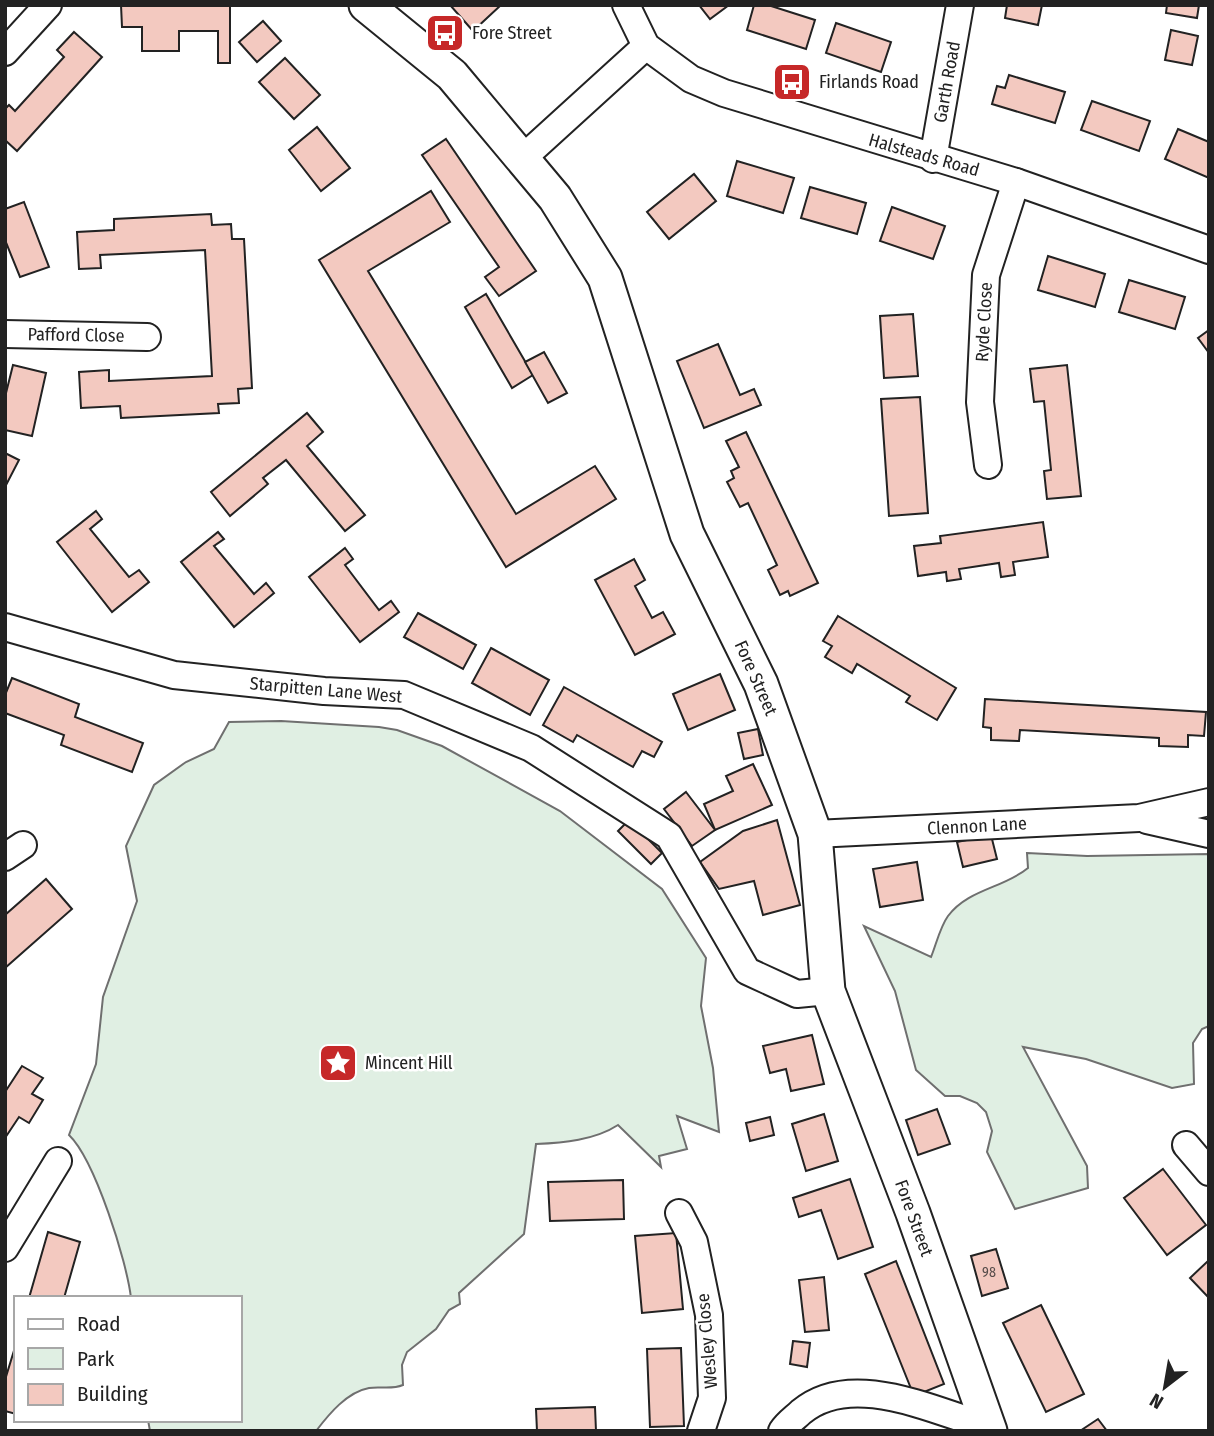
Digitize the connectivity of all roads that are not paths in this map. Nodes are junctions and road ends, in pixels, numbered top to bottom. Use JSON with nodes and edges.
{"nodes":[{"id":1,"x":48,"y":5,"type":"edge"},
{"id":2,"x":366,"y":5,"type":"edge"},
{"id":3,"x":626,"y":5,"type":"edge"},
{"id":4,"x":960,"y":5,"type":"edge"},
{"id":5,"x":646,"y":46,"type":"junction"},
{"id":6,"x":5,"y":52,"type":"edge"},
{"id":7,"x":524,"y":158,"type":"junction"},
{"id":8,"x":933,"y":159,"type":"junction"},
{"id":9,"x":1016,"y":182,"type":"junction"},
{"id":10,"x":1209,"y":250,"type":"edge"},
{"id":11,"x":5,"y":334,"type":"edge"},
{"id":12,"x":147,"y":337,"type":"dead end"},
{"id":13,"x":988,"y":465,"type":"dead end"},
{"id":14,"x":5,"y":628,"type":"edge"},
{"id":15,"x":1209,"y":802,"type":"edge"},
{"id":16,"x":1139,"y":818,"type":"junction"},
{"id":17,"x":815,"y":834,"type":"junction"},
{"id":18,"x":1209,"y":834,"type":"edge"},
{"id":19,"x":828,"y":991,"type":"junction"},
{"id":20,"x":1186,"y":1144,"type":"dead end"},
{"id":21,"x":58,"y":1161,"type":"dead end"},
{"id":22,"x":1209,"y":1172,"type":"edge"},
{"id":23,"x":679,"y":1213,"type":"dead end"},
{"id":24,"x":5,"y":1248,"type":"edge"},
{"id":25,"x":988,"y":1429,"type":"edge"},
{"id":26,"x":701,"y":1431,"type":"edge"},
{"id":27,"x":782,"y":1431,"type":"edge"}],
"edges":[{"from":1,"to":6,"type":"street"},
{"from":2,"to":7,"type":"street","name":"Fore Street"},
{"from":3,"to":5,"type":"street","name":"Halsteads Road"},
{"from":4,"to":8,"type":"street","name":"Garth Road"},
{"from":5,"to":7,"type":"street"},
{"from":5,"to":8,"type":"street","name":"Halsteads Road"},
{"from":7,"to":17,"type":"street","name":"Fore Street"},
{"from":8,"to":9,"type":"street","name":"Halsteads Road"},
{"from":9,"to":10,"type":"street","name":"Halsteads Road"},
{"from":9,"to":13,"type":"street","name":"Ryde Close"},
{"from":11,"to":12,"type":"street","name":"Pafford Close"},
{"from":14,"to":19,"type":"street","name":"Starpitten Lane West"},
{"from":15,"to":16,"type":"street","name":"Clennon Lane"},
{"from":16,"to":17,"type":"street","name":"Clennon Lane"},
{"from":16,"to":18,"type":"street","name":"Clennon Lane"},
{"from":17,"to":19,"type":"street","name":"Fore Street"},
{"from":19,"to":25,"type":"street","name":"Fore Street"},
{"from":20,"to":22,"type":"street"},
{"from":21,"to":24,"type":"street"},
{"from":23,"to":26,"type":"street","name":"Wesley Close"},
{"from":25,"to":27,"type":"street"}]}
